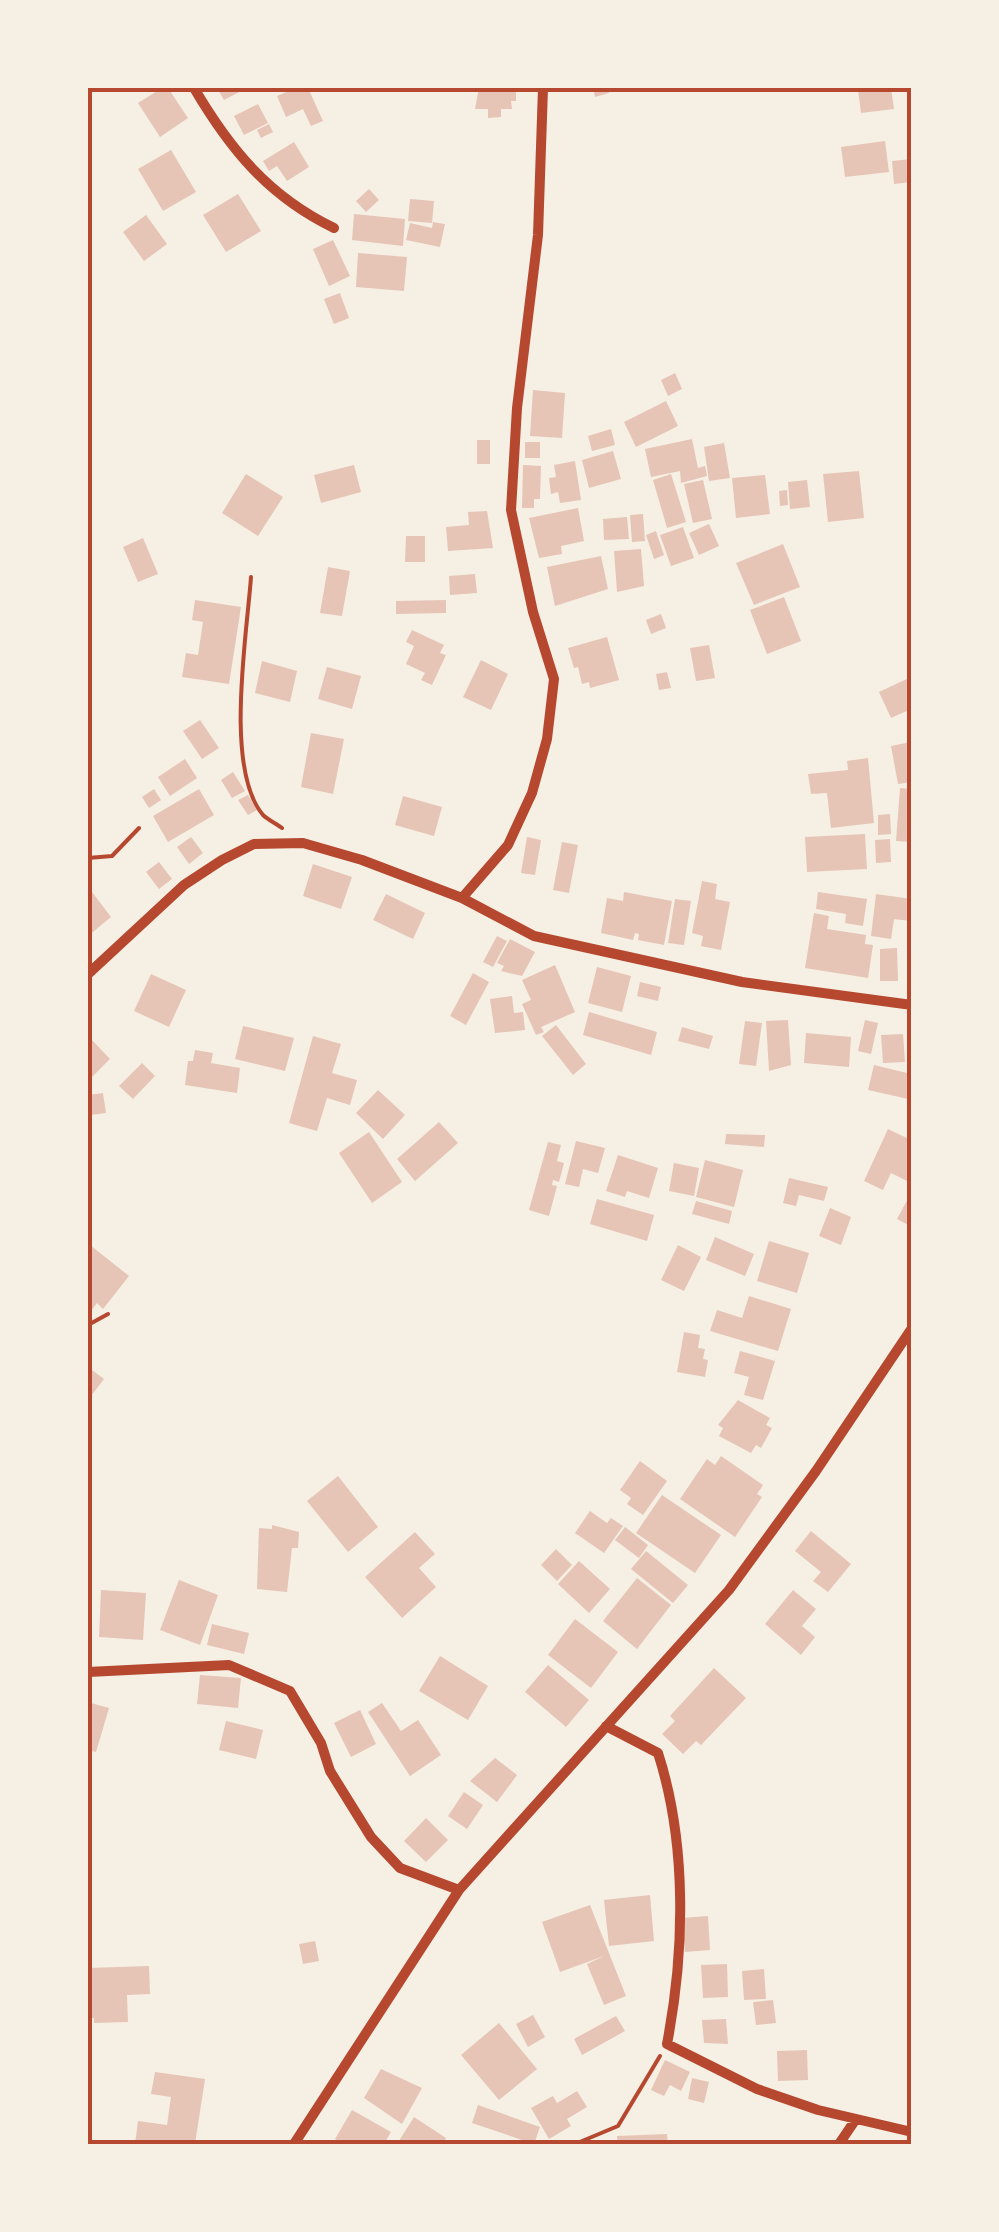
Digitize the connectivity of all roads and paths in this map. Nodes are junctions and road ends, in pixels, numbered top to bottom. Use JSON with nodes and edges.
{"nodes":[{"id":1,"x":194,"y":88,"type":"edge"},
{"id":2,"x":543,"y":88,"type":"edge"},
{"id":3,"x":334,"y":228,"type":"dead end"},
{"id":4,"x":251,"y":577,"type":"dead end"},
{"id":5,"x":138,"y":828,"type":"dead end"},
{"id":6,"x":303,"y":843,"type":"junction"},
{"id":7,"x":88,"y":858,"type":"edge"},
{"id":8,"x":462,"y":898,"type":"junction"},
{"id":9,"x":88,"y":974,"type":"edge"},
{"id":10,"x":912,"y":1005,"type":"edge"},
{"id":11,"x":108,"y":1314,"type":"dead end"},
{"id":12,"x":88,"y":1325,"type":"edge"},
{"id":13,"x":912,"y":1328,"type":"edge"},
{"id":14,"x":88,"y":1672,"type":"edge"},
{"id":15,"x":606,"y":1726,"type":"junction"},
{"id":16,"x":459,"y":1890,"type":"junction"},
{"id":17,"x":667,"y":2044,"type":"junction"},
{"id":18,"x":856,"y":2119,"type":"junction"},
{"id":19,"x":912,"y":2132,"type":"edge"},
{"id":20,"x":294,"y":2144,"type":"edge"},
{"id":21,"x":575,"y":2144,"type":"edge"},
{"id":22,"x":838,"y":2144,"type":"edge"}],
"edges":[{"from":1,"to":3,"type":"street"},
{"from":2,"to":8,"type":"street"},
{"from":4,"to":6,"type":"path"},
{"from":5,"to":7,"type":"path"},
{"from":6,"to":8,"type":"street"},
{"from":6,"to":9,"type":"street"},
{"from":8,"to":10,"type":"street"},
{"from":11,"to":12,"type":"path"},
{"from":13,"to":15,"type":"street"},
{"from":14,"to":16,"type":"street"},
{"from":15,"to":16,"type":"street"},
{"from":15,"to":17,"type":"street"},
{"from":16,"to":20,"type":"street"},
{"from":17,"to":18,"type":"street"},
{"from":17,"to":21,"type":"path"},
{"from":18,"to":19,"type":"street"},
{"from":18,"to":22,"type":"street"}]}
